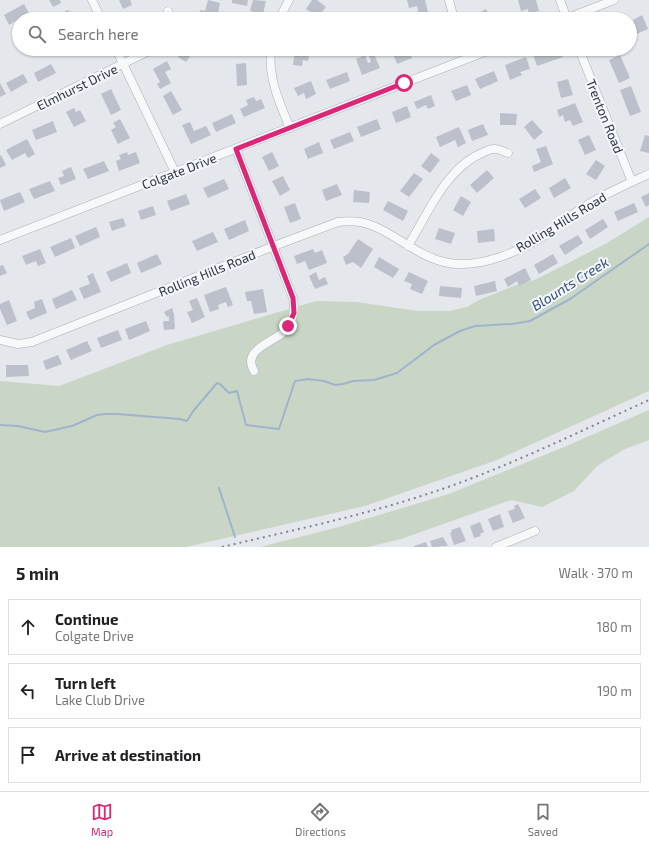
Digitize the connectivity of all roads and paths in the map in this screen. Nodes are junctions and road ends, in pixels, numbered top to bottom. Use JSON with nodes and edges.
{"nodes":[{"id":1,"x":92,"y":0,"type":"edge"},
{"id":2,"x":449,"y":0,"type":"edge"},
{"id":3,"x":560,"y":0,"type":"edge"},
{"id":4,"x":614,"y":0,"type":"edge"},
{"id":5,"x":287,"y":1,"type":"edge"},
{"id":6,"x":98,"y":12,"type":"edge"},
{"id":7,"x":282,"y":12,"type":"edge"},
{"id":8,"x":452,"y":12,"type":"edge"},
{"id":9,"x":564,"y":12,"type":"edge"},
{"id":10,"x":584,"y":12,"type":"edge"},
{"id":11,"x":119,"y":56,"type":"edge"},
{"id":12,"x":139,"y":56,"type":"edge"},
{"id":13,"x":271,"y":56,"type":"edge"},
{"id":14,"x":475,"y":56,"type":"edge"},
{"id":15,"x":582,"y":56,"type":"edge"},
{"id":16,"x":470,"y":58,"type":"joint"},
{"id":17,"x":123,"y":64,"type":"junction"},
{"id":18,"x":0,"y":124,"type":"edge"},
{"id":19,"x":290,"y":128,"type":"junction"},
{"id":20,"x":236,"y":149,"type":"junction"},
{"id":21,"x":508,"y":153,"type":"dead end"},
{"id":22,"x":175,"y":172,"type":"junction"},
{"id":23,"x":649,"y":174,"type":"edge"},
{"id":24,"x":632,"y":182,"type":"junction"},
{"id":25,"x":0,"y":240,"type":"edge"},
{"id":26,"x":274,"y":246,"type":"junction"},
{"id":27,"x":408,"y":246,"type":"junction"},
{"id":28,"x":0,"y":340,"type":"edge"},
{"id":29,"x":254,"y":371,"type":"dead end"},
{"id":30,"x":534,"y":531,"type":"dead end"},
{"id":31,"x":505,"y":546,"type":"edge"},
{"id":32,"x":496,"y":547,"type":"edge"}],
"edges":[{"from":1,"to":6,"type":"street"},
{"from":2,"to":8,"type":"street"},
{"from":3,"to":9,"type":"street"},
{"from":4,"to":10,"type":"street"},
{"from":5,"to":7,"type":"street"},
{"from":11,"to":17,"type":"street"},
{"from":12,"to":17,"type":"street","name":"Elmhurst Drive"},
{"from":13,"to":19,"type":"street"},
{"from":14,"to":16,"type":"street","name":"Colgate Drive"},
{"from":15,"to":24,"type":"street","name":"Trenton Road"},
{"from":16,"to":19,"type":"street","name":"Colgate Drive"},
{"from":17,"to":18,"type":"street","name":"Elmhurst Drive"},
{"from":17,"to":22,"type":"street"},
{"from":19,"to":20,"type":"street","name":"Colgate Drive"},
{"from":20,"to":22,"type":"street","name":"Colgate Drive"},
{"from":20,"to":26,"type":"street"},
{"from":21,"to":27,"type":"street"},
{"from":22,"to":25,"type":"street","name":"Colgate Drive"},
{"from":23,"to":24,"type":"street","name":"Rolling Hills Road"},
{"from":24,"to":27,"type":"street","name":"Rolling Hills Road"},
{"from":26,"to":27,"type":"street","name":"Rolling Hills Road"},
{"from":26,"to":28,"type":"street","name":"Rolling Hills Road"},
{"from":26,"to":29,"type":"street"},
{"from":30,"to":31,"type":"street"},
{"from":31,"to":32,"type":"street"}]}
